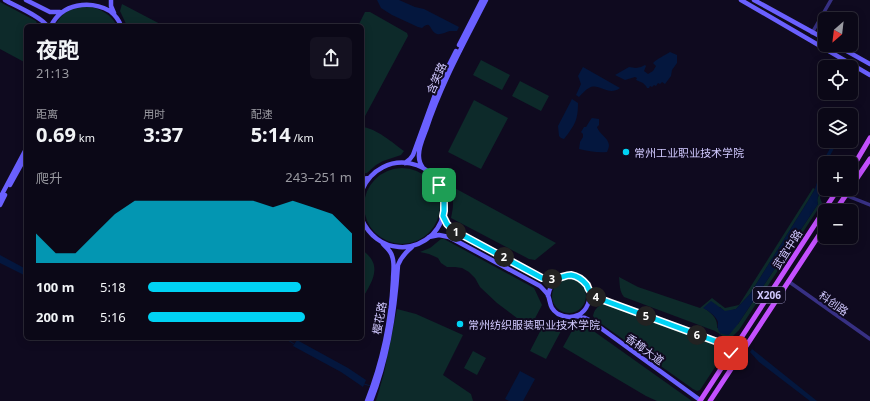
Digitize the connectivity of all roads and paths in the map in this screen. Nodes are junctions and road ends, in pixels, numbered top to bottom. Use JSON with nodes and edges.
{"nodes":[{"id":1,"x":5,"y":0,"type":"edge"},
{"id":2,"x":26,"y":0,"type":"edge"},
{"id":3,"x":102,"y":0,"type":"edge"},
{"id":4,"x":111,"y":0,"type":"edge"},
{"id":5,"x":482,"y":0,"type":"edge"},
{"id":6,"x":486,"y":0,"type":"edge"},
{"id":7,"x":741,"y":0,"type":"edge"},
{"id":8,"x":754,"y":0,"type":"edge"},
{"id":9,"x":831,"y":0,"type":"edge"},
{"id":10,"x":96,"y":3,"type":"junction"},
{"id":11,"x":60,"y":12,"type":"junction"},
{"id":12,"x":115,"y":15,"type":"junction"},
{"id":13,"x":46,"y":24,"type":"edge"},
{"id":14,"x":52,"y":24,"type":"edge"},
{"id":15,"x":120,"y":24,"type":"edge"},
{"id":16,"x":812,"y":33,"type":"junction"},
{"id":17,"x":818,"y":36,"type":"edge"},
{"id":18,"x":849,"y":52,"type":"edge"},
{"id":19,"x":870,"y":64,"type":"edge"},
{"id":20,"x":870,"y":75,"type":"edge"},
{"id":21,"x":870,"y":138,"type":"edge"},
{"id":22,"x":24,"y":153,"type":"edge"},
{"id":23,"x":858,"y":158,"type":"edge"},
{"id":24,"x":870,"y":159,"type":"edge"},
{"id":25,"x":24,"y":160,"type":"edge"},
{"id":26,"x":405,"y":163,"type":"junction"},
{"id":27,"x":423,"y":168,"type":"junction"},
{"id":28,"x":858,"y":176,"type":"edge"},
{"id":29,"x":368,"y":178,"type":"junction"},
{"id":30,"x":364,"y":179,"type":"edge"},
{"id":31,"x":364,"y":186,"type":"edge"},
{"id":32,"x":833,"y":196,"type":"edge"},
{"id":33,"x":848,"y":196,"type":"edge"},
{"id":34,"x":0,"y":198,"type":"edge"},
{"id":35,"x":0,"y":205,"type":"edge"},
{"id":36,"x":870,"y":205,"type":"edge"},
{"id":37,"x":443,"y":216,"type":"junction"},
{"id":38,"x":364,"y":225,"type":"edge"},
{"id":39,"x":818,"y":236,"type":"edge"},
{"id":40,"x":429,"y":238,"type":"junction"},
{"id":41,"x":380,"y":241,"type":"junction"},
{"id":42,"x":414,"y":246,"type":"junction"},
{"id":43,"x":558,"y":279,"type":"junction"},
{"id":44,"x":788,"y":281,"type":"junction"},
{"id":45,"x":589,"y":291,"type":"junction"},
{"id":46,"x":548,"y":296,"type":"junction"},
{"id":47,"x":576,"y":316,"type":"junction"},
{"id":48,"x":870,"y":339,"type":"edge"},
{"id":49,"x":734,"y":348,"type":"junction"},
{"id":50,"x":375,"y":383,"type":"junction"},
{"id":51,"x":373,"y":391,"type":"junction"},
{"id":52,"x":367,"y":401,"type":"edge"},
{"id":53,"x":371,"y":401,"type":"edge"},
{"id":54,"x":700,"y":401,"type":"edge"},
{"id":55,"x":710,"y":401,"type":"edge"}],
"edges":[{"from":1,"to":13,"type":"street"},
{"from":2,"to":11,"type":"street"},
{"from":3,"to":10,"type":"street"},
{"from":4,"to":12,"type":"street"},
{"from":5,"to":26,"type":"street","name":"含笑路"},
{"from":6,"to":27,"type":"street","name":"含笑路"},
{"from":7,"to":20,"type":"street"},
{"from":8,"to":16,"type":"street"},
{"from":9,"to":16,"type":"street"},
{"from":10,"to":11,"type":"street"},
{"from":10,"to":12,"type":"street"},
{"from":11,"to":14,"type":"street"},
{"from":12,"to":15,"type":"street"},
{"from":16,"to":17,"type":"street"},
{"from":18,"to":19,"type":"street"},
{"from":21,"to":23,"type":"main road"},
{"from":22,"to":34,"type":"street"},
{"from":24,"to":28,"type":"main road"},
{"from":25,"to":35,"type":"street"},
{"from":26,"to":27,"type":"street"},
{"from":26,"to":29,"type":"street"},
{"from":27,"to":37,"type":"street"},
{"from":29,"to":30,"type":"street"},
{"from":29,"to":31,"type":"street"},
{"from":32,"to":49,"type":"main road","name":"武宜中路","number":"X206"},
{"from":33,"to":36,"type":"street"},
{"from":37,"to":40,"type":"street"},
{"from":37,"to":43,"type":"street"},
{"from":38,"to":41,"type":"street","name":"樱花路"},
{"from":39,"to":44,"type":"main road","name":"武宜中路","number":"X206"},
{"from":40,"to":42,"type":"street"},
{"from":40,"to":46,"type":"street"},
{"from":41,"to":42,"type":"street"},
{"from":41,"to":50,"type":"street","name":"樱花路"},
{"from":42,"to":50,"type":"street","name":"樱花路"},
{"from":43,"to":45,"type":"street"},
{"from":43,"to":46,"type":"street"},
{"from":44,"to":48,"type":"street","name":"科创路"},
{"from":44,"to":55,"type":"main road","name":"武宜中路","number":"X206"},
{"from":45,"to":47,"type":"street"},
{"from":45,"to":49,"type":"street"},
{"from":46,"to":47,"type":"street"},
{"from":47,"to":54,"type":"street","name":"香樟大道"},
{"from":49,"to":54,"type":"main road","name":"武宜中路","number":"X206"},
{"from":50,"to":51,"type":"street","name":"樱花路"},
{"from":51,"to":52,"type":"street","name":"樱花路"},
{"from":51,"to":53,"type":"street","name":"樱花路"}]}
